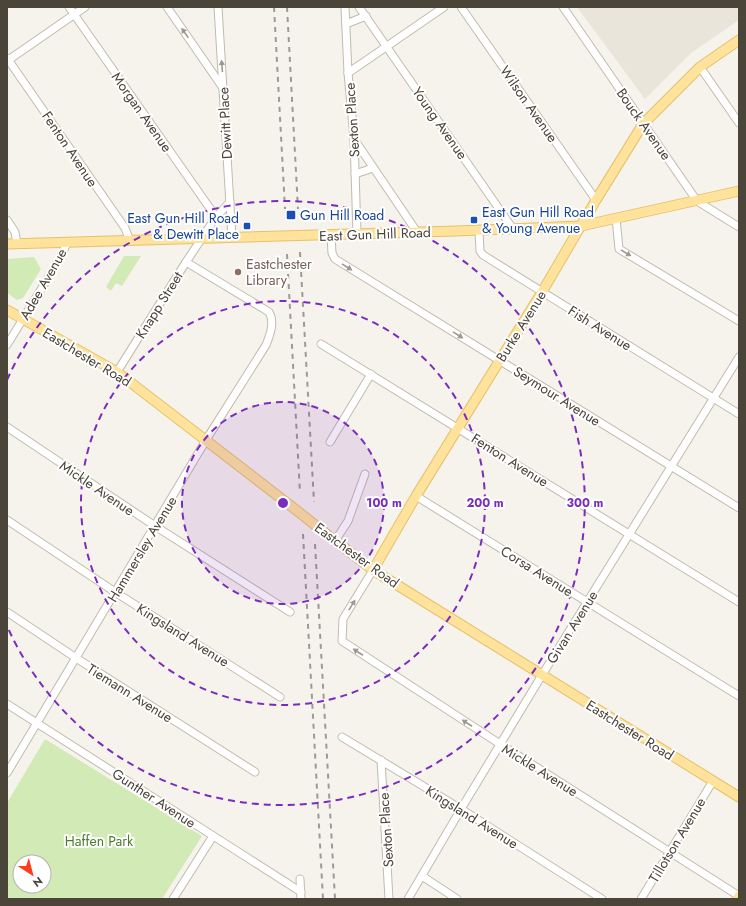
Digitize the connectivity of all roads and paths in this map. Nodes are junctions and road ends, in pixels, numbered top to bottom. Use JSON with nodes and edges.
{"nodes":[{"id":1,"x":69,"y":7,"type":"edge"},
{"id":2,"x":86,"y":7,"type":"edge"},
{"id":3,"x":167,"y":7,"type":"edge"},
{"id":4,"x":218,"y":7,"type":"edge"},
{"id":5,"x":345,"y":7,"type":"edge"},
{"id":6,"x":359,"y":7,"type":"edge"},
{"id":7,"x":444,"y":7,"type":"edge"},
{"id":8,"x":462,"y":7,"type":"edge"},
{"id":9,"x":563,"y":7,"type":"edge"},
{"id":10,"x":74,"y":15,"type":"junction"},
{"id":11,"x":366,"y":16,"type":"junction"},
{"id":12,"x":346,"y":24,"type":"junction"},
{"id":13,"x":739,"y":40,"type":"edge"},
{"id":14,"x":387,"y":46,"type":"junction"},
{"id":15,"x":8,"y":60,"type":"edge"},
{"id":16,"x":700,"y":67,"type":"junction"},
{"id":17,"x":348,"y":73,"type":"junction"},
{"id":18,"x":223,"y":88,"type":"junction"},
{"id":19,"x":739,"y":123,"type":"edge"},
{"id":20,"x":643,"y":124,"type":"junction"},
{"id":21,"x":354,"y":138,"type":"junction"},
{"id":22,"x":373,"y":168,"type":"junction"},
{"id":23,"x":355,"y":174,"type":"junction"},
{"id":24,"x":739,"y":191,"type":"edge"},
{"id":25,"x":596,"y":200,"type":"junction"},
{"id":26,"x":697,"y":201,"type":"junction"},
{"id":27,"x":230,"y":202,"type":"junction"},
{"id":28,"x":216,"y":217,"type":"junction"},
{"id":29,"x":616,"y":218,"type":"junction"},
{"id":30,"x":7,"y":220,"type":"edge"},
{"id":31,"x":581,"y":226,"type":"junction"},
{"id":32,"x":739,"y":226,"type":"edge"},
{"id":33,"x":513,"y":229,"type":"junction"},
{"id":34,"x":479,"y":230,"type":"junction"},
{"id":35,"x":417,"y":232,"type":"junction"},
{"id":36,"x":357,"y":234,"type":"junction"},
{"id":37,"x":331,"y":235,"type":"junction"},
{"id":38,"x":232,"y":238,"type":"junction"},
{"id":39,"x":201,"y":239,"type":"junction"},
{"id":40,"x":130,"y":241,"type":"junction"},
{"id":41,"x":67,"y":243,"type":"junction"},
{"id":42,"x":7,"y":244,"type":"edge"},
{"id":43,"x":17,"y":244,"type":"junction"},
{"id":44,"x":186,"y":262,"type":"junction"},
{"id":45,"x":542,"y":292,"type":"junction"},
{"id":46,"x":7,"y":310,"type":"edge"},
{"id":47,"x":23,"y":319,"type":"junction"},
{"id":48,"x":739,"y":321,"type":"edge"},
{"id":49,"x":321,"y":344,"type":"dead end"},
{"id":50,"x":7,"y":346,"type":"edge"},
{"id":51,"x":739,"y":357,"type":"edge"},
{"id":52,"x":500,"y":360,"type":"junction"},
{"id":53,"x":117,"y":372,"type":"junction"},
{"id":54,"x":371,"y":374,"type":"junction"},
{"id":55,"x":713,"y":398,"type":"junction"},
{"id":56,"x":739,"y":414,"type":"edge"},
{"id":57,"x":7,"y":427,"type":"edge"},
{"id":58,"x":458,"y":428,"type":"junction"},
{"id":59,"x":206,"y":440,"type":"junction"},
{"id":60,"x":330,"y":442,"type":"dead end"},
{"id":61,"x":671,"y":466,"type":"junction"},
{"id":62,"x":365,"y":474,"type":"dead end"},
{"id":63,"x":416,"y":496,"type":"junction"},
{"id":64,"x":739,"y":508,"type":"edge"},
{"id":65,"x":7,"y":520,"type":"edge"},
{"id":66,"x":155,"y":526,"type":"junction"},
{"id":67,"x":629,"y":534,"type":"junction"},
{"id":68,"x":335,"y":541,"type":"junction"},
{"id":69,"x":373,"y":570,"type":"junction"},
{"id":70,"x":115,"y":592,"type":"junction"},
{"id":71,"x":587,"y":602,"type":"junction"},
{"id":72,"x":739,"y":602,"type":"edge"},
{"id":73,"x":7,"y":612,"type":"edge"},
{"id":74,"x":290,"y":612,"type":"dead end"},
{"id":75,"x":342,"y":641,"type":"joint"},
{"id":76,"x":76,"y":658,"type":"junction"},
{"id":77,"x":542,"y":675,"type":"junction"},
{"id":78,"x":739,"y":696,"type":"edge"},
{"id":79,"x":280,"y":697,"type":"dead end"},
{"id":80,"x":7,"y":704,"type":"edge"},
{"id":81,"x":36,"y":724,"type":"junction"},
{"id":82,"x":342,"y":736,"type":"dead end"},
{"id":83,"x":500,"y":744,"type":"junction"},
{"id":84,"x":381,"y":760,"type":"junction"},
{"id":85,"x":255,"y":772,"type":"dead end"},
{"id":86,"x":7,"y":773,"type":"edge"},
{"id":87,"x":713,"y":781,"type":"junction"},
{"id":88,"x":739,"y":797,"type":"edge"},
{"id":89,"x":460,"y":809,"type":"junction"},
{"id":90,"x":213,"y":836,"type":"junction"},
{"id":91,"x":670,"y":852,"type":"junction"},
{"id":92,"x":422,"y":876,"type":"junction"},
{"id":93,"x":300,"y":878,"type":"dead end"},
{"id":94,"x":301,"y":895,"type":"edge"},
{"id":95,"x":739,"y":897,"type":"edge"},
{"id":96,"x":173,"y":899,"type":"edge"},
{"id":97,"x":389,"y":899,"type":"edge"},
{"id":98,"x":408,"y":899,"type":"edge"},
{"id":99,"x":457,"y":899,"type":"edge"},
{"id":100,"x":602,"y":899,"type":"edge"},
{"id":101,"x":641,"y":899,"type":"edge"}],
"edges":[{"from":1,"to":10,"type":"street","name":"Morgan Avenue"},
{"from":2,"to":10,"type":"street"},
{"from":18,"to":3,"type":"street","one_way":true},
{"from":18,"to":4,"type":"street","name":"Dewitt Place","one_way":true},
{"from":5,"to":12,"type":"street","name":"Sexton Place"},
{"from":6,"to":11,"type":"street","name":"Young Avenue"},
{"from":7,"to":14,"type":"street"},
{"from":8,"to":25,"type":"street","name":"Wilson Avenue"},
{"from":9,"to":20,"type":"street","name":"Bouck Avenue"},
{"from":10,"to":15,"type":"street"},
{"from":10,"to":28,"type":"street","name":"Morgan Avenue"},
{"from":11,"to":12,"type":"street"},
{"from":11,"to":14,"type":"street","name":"Young Avenue"},
{"from":12,"to":17,"type":"street","name":"Sexton Place"},
{"from":13,"to":16,"type":"main road","name":"Burke Avenue"},
{"from":14,"to":17,"type":"street"},
{"from":14,"to":33,"type":"street","name":"Young Avenue"},
{"from":15,"to":40,"type":"street","name":"Fenton Avenue"},
{"from":16,"to":19,"type":"street"},
{"from":16,"to":20,"type":"main road","name":"Burke Avenue"},
{"from":17,"to":21,"type":"street","name":"Sexton Place"},
{"from":18,"to":27,"type":"street","name":"Dewitt Place"},
{"from":20,"to":25,"type":"main road","name":"Burke Avenue"},
{"from":20,"to":26,"type":"street","name":"Bouck Avenue"},
{"from":21,"to":22,"type":"street"},
{"from":21,"to":23,"type":"street","name":"Sexton Place"},
{"from":22,"to":23,"type":"street"},
{"from":22,"to":35,"type":"street"},
{"from":23,"to":36,"type":"street","name":"Sexton Place"},
{"from":24,"to":26,"type":"main road","name":"East Gun Hill Road"},
{"from":25,"to":31,"type":"main road","name":"Burke Avenue"},
{"from":26,"to":29,"type":"main road","name":"East Gun Hill Road"},
{"from":26,"to":32,"type":"street","name":"Bouck Avenue"},
{"from":27,"to":28,"type":"street"},
{"from":27,"to":38,"type":"street","name":"Dewitt Place"},
{"from":28,"to":39,"type":"street"},
{"from":29,"to":31,"type":"main road","name":"East Gun Hill Road"},
{"from":29,"to":48,"type":"street","one_way":true},
{"from":30,"to":43,"type":"street"},
{"from":31,"to":33,"type":"main road","name":"East Gun Hill Road"},
{"from":31,"to":45,"type":"main road","name":"Burke Avenue"},
{"from":33,"to":34,"type":"main road","name":"East Gun Hill Road"},
{"from":34,"to":35,"type":"main road","name":"East Gun Hill Road"},
{"from":34,"to":45,"type":"street","name":"Fish Avenue"},
{"from":35,"to":36,"type":"main road","name":"East Gun Hill Road"},
{"from":36,"to":37,"type":"main road","name":"East Gun Hill Road"},
{"from":37,"to":38,"type":"main road","name":"East Gun Hill Road"},
{"from":37,"to":52,"type":"street","name":"Seymour Avenue","one_way":true},
{"from":38,"to":39,"type":"main road","name":"East Gun Hill Road"},
{"from":39,"to":40,"type":"main road","name":"East Gun Hill Road"},
{"from":39,"to":44,"type":"street","name":"Knapp Street"},
{"from":40,"to":41,"type":"main road","name":"East Gun Hill Road"},
{"from":41,"to":43,"type":"main road","name":"East Gun Hill Road"},
{"from":41,"to":47,"type":"street","name":"Adee Avenue"},
{"from":42,"to":43,"type":"main road","name":"East Gun Hill Road"},
{"from":44,"to":53,"type":"street","name":"Knapp Street"},
{"from":44,"to":59,"type":"street","name":"Hammersley Avenue"},
{"from":45,"to":52,"type":"main road","name":"Burke Avenue"},
{"from":45,"to":55,"type":"street","name":"Fish Avenue"},
{"from":46,"to":47,"type":"main road","name":"Eastchester Road"},
{"from":47,"to":50,"type":"street","name":"Adee Avenue"},
{"from":47,"to":53,"type":"main road","name":"Eastchester Road"},
{"from":49,"to":54,"type":"street","name":"Fenton Avenue"},
{"from":51,"to":55,"type":"street","name":"Givan Avenue"},
{"from":52,"to":58,"type":"main road","name":"Burke Avenue"},
{"from":52,"to":61,"type":"street","name":"Seymour Avenue"},
{"from":53,"to":59,"type":"main road","name":"Eastchester Road"},
{"from":54,"to":58,"type":"street","name":"Fenton Avenue"},
{"from":54,"to":60,"type":"street"},
{"from":55,"to":56,"type":"street","name":"Fish Avenue"},
{"from":55,"to":61,"type":"street","name":"Givan Avenue"},
{"from":57,"to":66,"type":"street","name":"Mickle Avenue"},
{"from":58,"to":63,"type":"main road","name":"Burke Avenue"},
{"from":58,"to":67,"type":"street","name":"Fenton Avenue"},
{"from":59,"to":66,"type":"street","name":"Hammersley Avenue"},
{"from":59,"to":68,"type":"main road","name":"Eastchester Road","bridge":true},
{"from":61,"to":64,"type":"street","name":"Seymour Avenue"},
{"from":61,"to":67,"type":"street","name":"Givan Avenue"},
{"from":62,"to":68,"type":"street"},
{"from":63,"to":69,"type":"main road","name":"Burke Avenue"},
{"from":63,"to":71,"type":"street","name":"Corsa Avenue"},
{"from":65,"to":70,"type":"street","name":"Kingsland Avenue"},
{"from":66,"to":70,"type":"street","name":"Hammersley Avenue"},
{"from":66,"to":74,"type":"street","name":"Mickle Avenue"},
{"from":67,"to":71,"type":"street","name":"Givan Avenue"},
{"from":67,"to":72,"type":"street","name":"Fenton Avenue"},
{"from":68,"to":69,"type":"main road","name":"Eastchester Road"},
{"from":75,"to":69,"type":"street","name":"Burke Avenue","one_way":true},
{"from":69,"to":77,"type":"main road","name":"Eastchester Road"},
{"from":70,"to":76,"type":"street","name":"Hammersley Avenue"},
{"from":70,"to":79,"type":"street","name":"Kingsland Avenue"},
{"from":71,"to":77,"type":"street","name":"Givan Avenue"},
{"from":71,"to":78,"type":"street","name":"Corsa Avenue"},
{"from":73,"to":76,"type":"street","name":"Tiemann Avenue"},
{"from":83,"to":75,"type":"street","name":"Mickle Avenue","one_way":true},
{"from":76,"to":81,"type":"street","name":"Hammersley Avenue"},
{"from":76,"to":85,"type":"street","name":"Tiemann Avenue"},
{"from":77,"to":83,"type":"street","name":"Givan Avenue"},
{"from":77,"to":87,"type":"main road","name":"Eastchester Road"},
{"from":80,"to":81,"type":"street","name":"Gunther Avenue"},
{"from":81,"to":86,"type":"street","name":"Hammersley Avenue"},
{"from":81,"to":90,"type":"street","name":"Gunther Avenue"},
{"from":82,"to":84,"type":"street","name":"Kingsland Avenue"},
{"from":83,"to":89,"type":"street","name":"Givan Avenue"},
{"from":83,"to":91,"type":"street","name":"Mickle Avenue"},
{"from":84,"to":89,"type":"street","name":"Kingsland Avenue"},
{"from":84,"to":97,"type":"street","name":"Sexton Place"},
{"from":87,"to":88,"type":"main road","name":"Eastchester Road"},
{"from":87,"to":91,"type":"street","name":"Tillotson Avenue"},
{"from":89,"to":92,"type":"street","name":"Givan Avenue"},
{"from":89,"to":100,"type":"street","name":"Kingsland Avenue"},
{"from":90,"to":94,"type":"street","name":"Gunther Avenue"},
{"from":90,"to":96,"type":"street"},
{"from":91,"to":95,"type":"street","name":"Mickle Avenue"},
{"from":91,"to":101,"type":"street","name":"Tillotson Avenue"},
{"from":92,"to":98,"type":"street","name":"Givan Avenue"},
{"from":92,"to":99,"type":"street"},
{"from":93,"to":94,"type":"street"}]}
